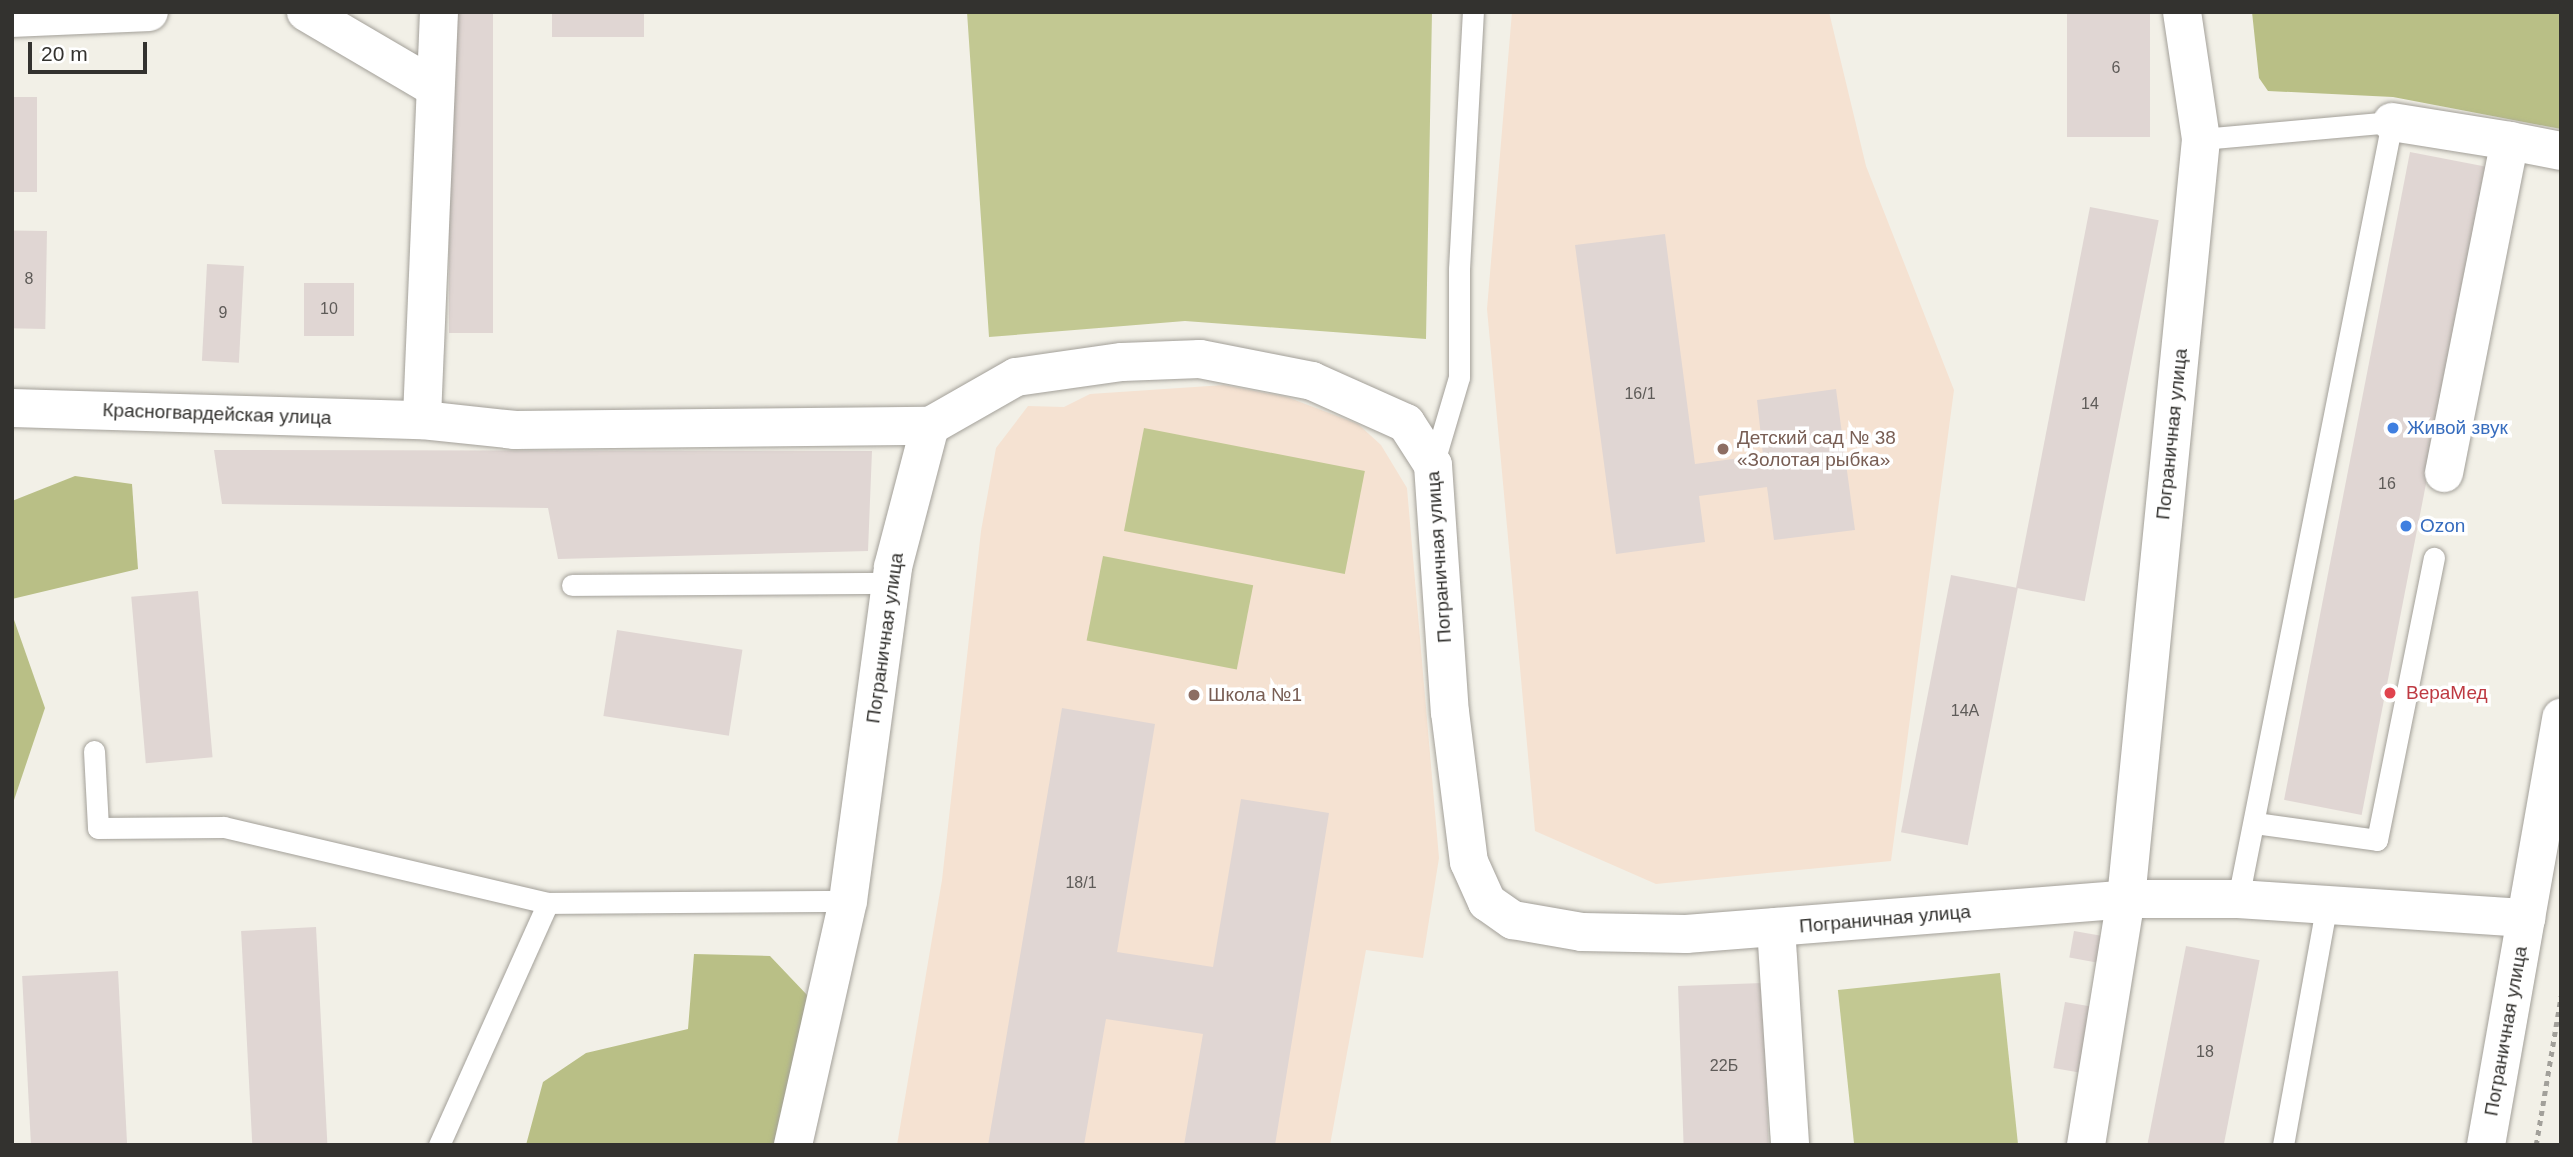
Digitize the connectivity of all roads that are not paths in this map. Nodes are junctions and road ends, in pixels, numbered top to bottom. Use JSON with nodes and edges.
{"nodes":[{"id":1,"x":149,"y":12,"type":"edge"},
{"id":2,"x":306,"y":12,"type":"edge"},
{"id":3,"x":439,"y":12,"type":"edge"},
{"id":4,"x":1473,"y":12,"type":"edge"},
{"id":5,"x":2182,"y":12,"type":"edge"},
{"id":6,"x":12,"y":18,"type":"edge"},
{"id":7,"x":434,"y":87,"type":"junction"},
{"id":8,"x":2392,"y":122,"type":"junction"},
{"id":9,"x":2201,"y":139,"type":"junction"},
{"id":10,"x":2510,"y":141,"type":"junction"},
{"id":11,"x":2561,"y":151,"type":"edge"},
{"id":12,"x":12,"y":408,"type":"edge"},
{"id":13,"x":422,"y":420,"type":"junction"},
{"id":14,"x":930,"y":426,"type":"junction"},
{"id":15,"x":1433,"y":465,"type":"junction"},
{"id":16,"x":2444,"y":473,"type":"dead end"},
{"id":17,"x":2434,"y":558,"type":"dead end"},
{"id":18,"x":891,"y":583,"type":"junction"},
{"id":19,"x":572,"y":584,"type":"dead end"},
{"id":20,"x":2561,"y":718,"type":"edge"},
{"id":21,"x":94,"y":751,"type":"dead end"},
{"id":22,"x":2255,"y":823,"type":"junction"},
{"id":23,"x":2126,"y":899,"type":"junction"},
{"id":24,"x":2238,"y":899,"type":"junction"},
{"id":25,"x":848,"y":901,"type":"junction"},
{"id":26,"x":548,"y":903,"type":"junction"},
{"id":27,"x":2327,"y":903,"type":"junction"},
{"id":28,"x":2526,"y":918,"type":"junction"},
{"id":29,"x":1776,"y":927,"type":"junction"},
{"id":30,"x":439,"y":1145,"type":"edge"},
{"id":31,"x":793,"y":1145,"type":"edge"},
{"id":32,"x":1790,"y":1145,"type":"edge"},
{"id":33,"x":2085,"y":1145,"type":"edge"},
{"id":34,"x":2283,"y":1145,"type":"edge"},
{"id":35,"x":2486,"y":1145,"type":"edge"}],
"edges":[{"from":1,"to":6,"type":"street"},
{"from":2,"to":7,"type":"street"},
{"from":3,"to":7,"type":"street"},
{"from":4,"to":15,"type":"lane"},
{"from":5,"to":9,"type":"street","name":"Пограничная улица"},
{"from":7,"to":13,"type":"street"},
{"from":8,"to":9,"type":"lane"},
{"from":8,"to":10,"type":"street"},
{"from":8,"to":22,"type":"lane"},
{"from":9,"to":23,"type":"street","name":"Пограничная улица"},
{"from":10,"to":11,"type":"street"},
{"from":10,"to":16,"type":"street"},
{"from":12,"to":13,"type":"street","name":"Красногвардейская улица"},
{"from":13,"to":14,"type":"street","name":"Красногвардейская улица"},
{"from":14,"to":15,"type":"street","name":"Пограничная улица"},
{"from":14,"to":18,"type":"street","name":"Пограничная улица"},
{"from":15,"to":29,"type":"street","name":"Пограничная улица"},
{"from":17,"to":22,"type":"lane"},
{"from":18,"to":19,"type":"lane"},
{"from":18,"to":25,"type":"street","name":"Пограничная улица"},
{"from":20,"to":28,"type":"street","name":"Пограничная улица"},
{"from":21,"to":26,"type":"lane"},
{"from":22,"to":24,"type":"lane"},
{"from":23,"to":24,"type":"street","name":"Пограничная улица"},
{"from":23,"to":29,"type":"street","name":"Пограничная улица"},
{"from":23,"to":33,"type":"street","name":"Пограничная улица"},
{"from":24,"to":27,"type":"street","name":"Пограничная улица"},
{"from":25,"to":26,"type":"lane"},
{"from":25,"to":31,"type":"street","name":"Пограничная улица"},
{"from":26,"to":30,"type":"lane"},
{"from":27,"to":28,"type":"street","name":"Пограничная улица"},
{"from":27,"to":34,"type":"lane"},
{"from":28,"to":35,"type":"street","name":"Пограничная улица"},
{"from":29,"to":32,"type":"street"}]}
